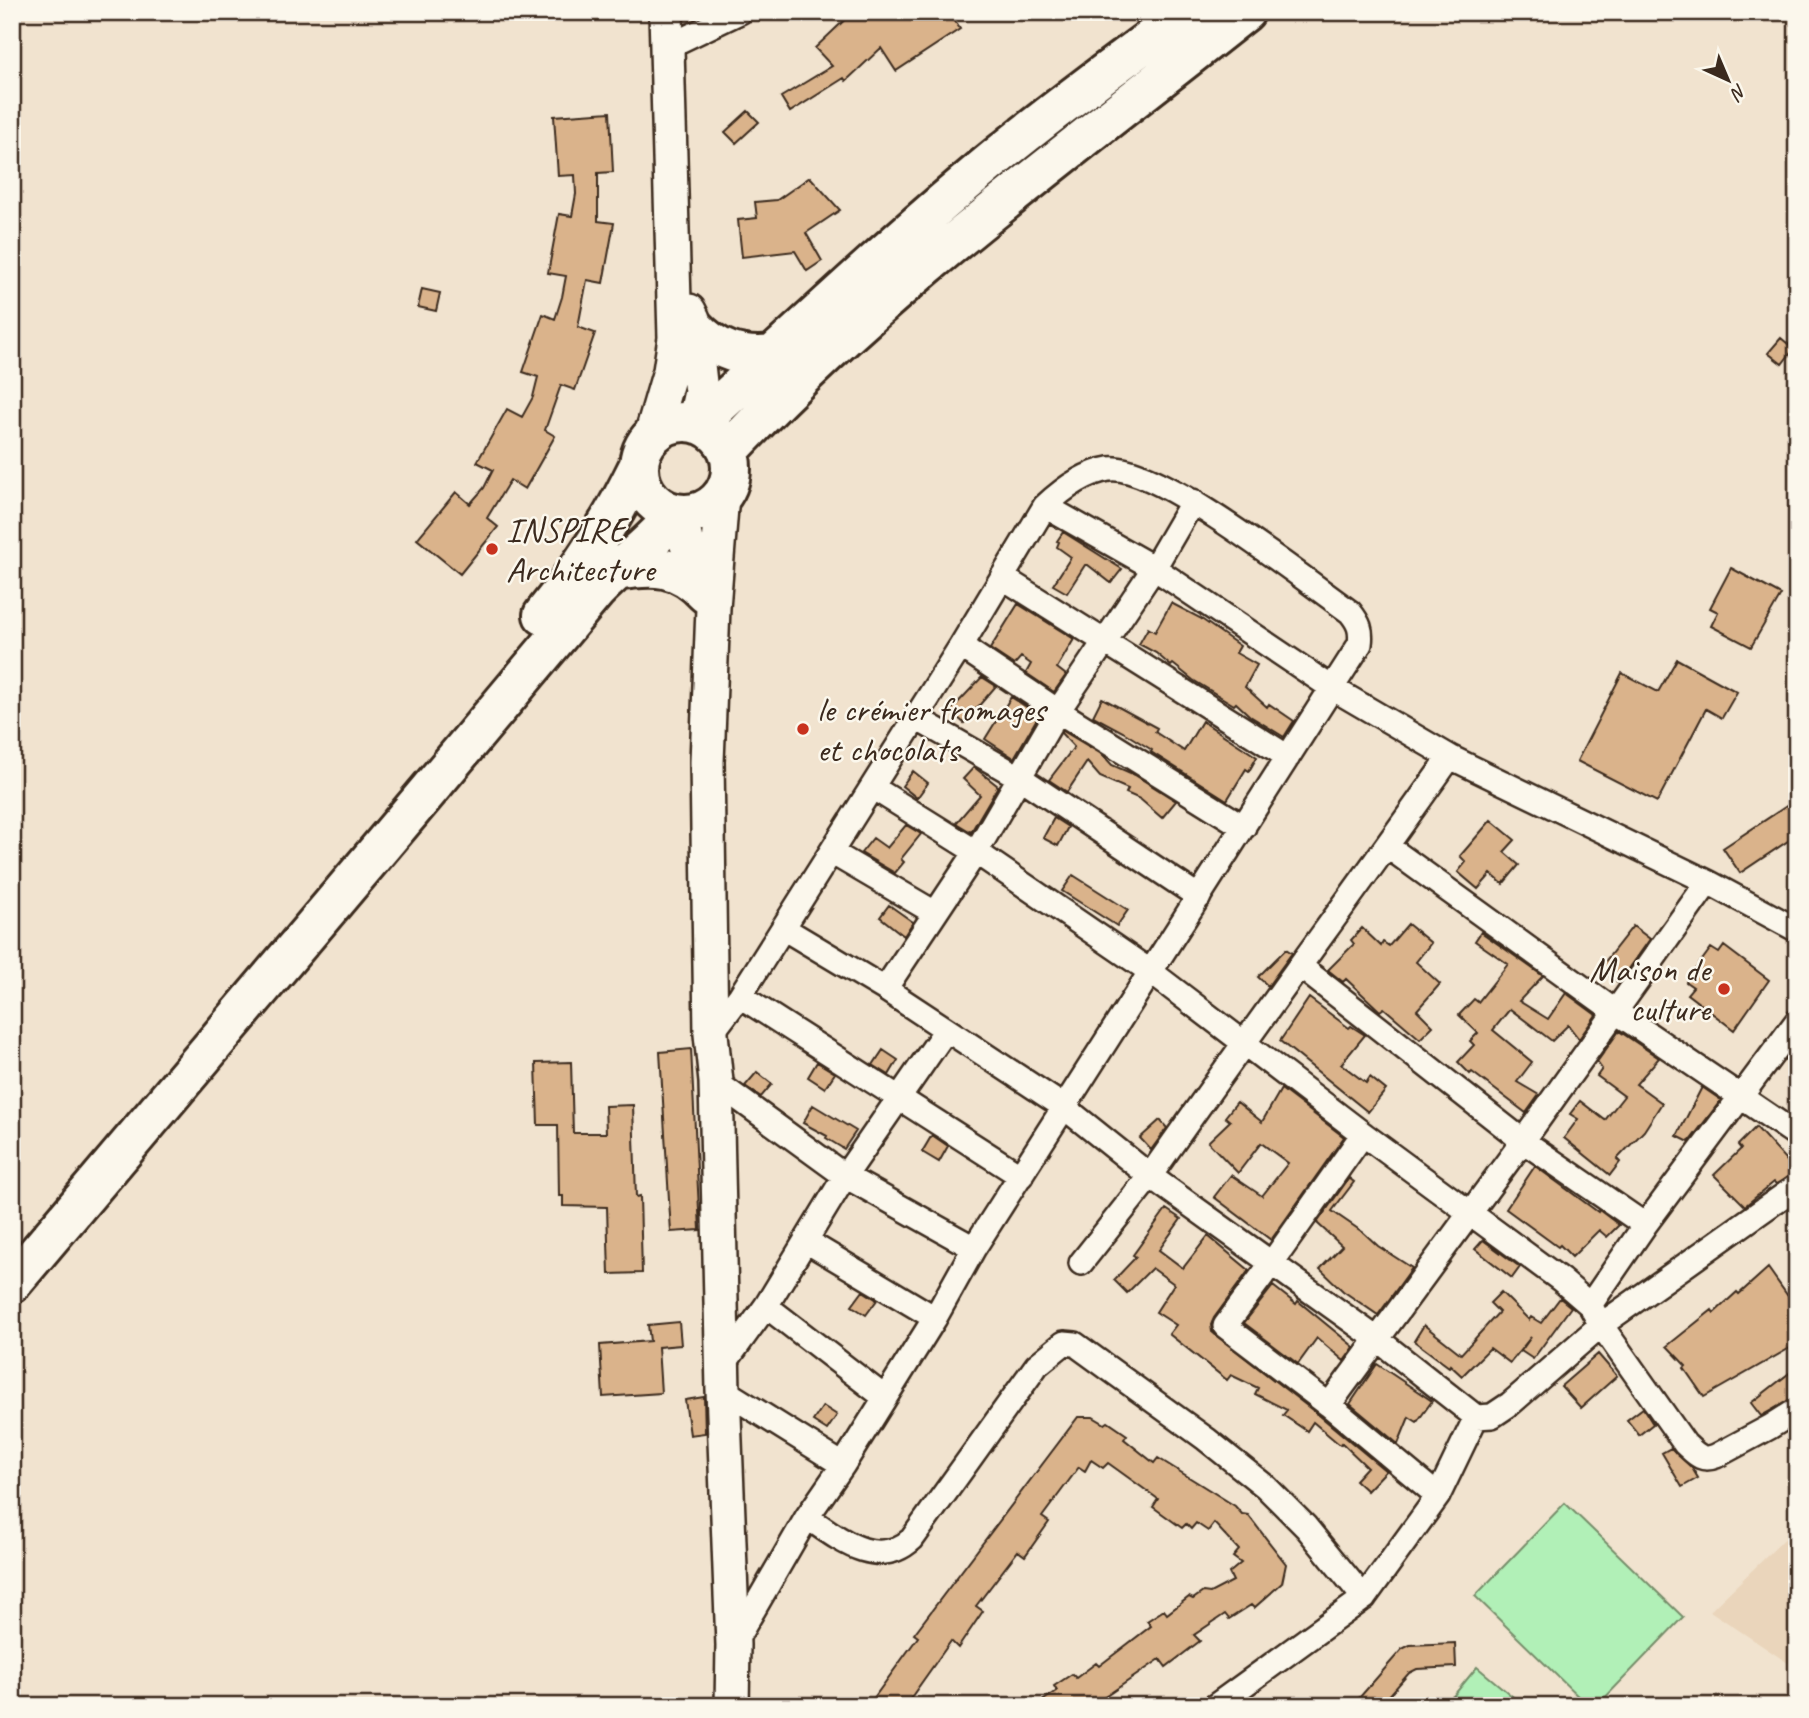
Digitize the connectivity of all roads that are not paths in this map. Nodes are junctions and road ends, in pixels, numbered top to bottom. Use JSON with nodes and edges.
{"nodes":[{"id":1,"x":666,"y":12,"type":"edge"},
{"id":2,"x":740,"y":12,"type":"edge"},
{"id":3,"x":1187,"y":12,"type":"edge"},
{"id":4,"x":1245,"y":12,"type":"edge"},
{"id":5,"x":667,"y":47,"type":"junction"},
{"id":6,"x":684,"y":313,"type":"junction"},
{"id":7,"x":772,"y":355,"type":"junction"},
{"id":8,"x":696,"y":424,"type":"junction"},
{"id":9,"x":645,"y":452,"type":"junction"},
{"id":10,"x":728,"y":452,"type":"junction"},
{"id":11,"x":722,"y":495,"type":"junction"},
{"id":12,"x":1193,"y":501,"type":"junction"},
{"id":13,"x":1045,"y":506,"type":"junction"},
{"id":14,"x":678,"y":514,"type":"junction"},
{"id":15,"x":1154,"y":568,"type":"junction"},
{"id":16,"x":615,"y":571,"type":"junction"},
{"id":17,"x":1002,"y":577,"type":"junction"},
{"id":18,"x":710,"y":601,"type":"junction"},
{"id":19,"x":1105,"y":642,"type":"junction"},
{"id":20,"x":961,"y":646,"type":"junction"},
{"id":21,"x":1332,"y":688,"type":"junction"},
{"id":22,"x":1058,"y":711,"type":"junction"},
{"id":23,"x":916,"y":718,"type":"junction"},
{"id":24,"x":1288,"y":757,"type":"junction"},
{"id":25,"x":1450,"y":757,"type":"junction"},
{"id":26,"x":1019,"y":777,"type":"junction"},
{"id":27,"x":872,"y":787,"type":"junction"},
{"id":28,"x":1244,"y":827,"type":"junction"},
{"id":29,"x":1387,"y":846,"type":"junction"},
{"id":30,"x":831,"y":852,"type":"junction"},
{"id":31,"x":976,"y":852,"type":"junction"},
{"id":32,"x":1708,"y":883,"type":"junction"},
{"id":33,"x":1199,"y":897,"type":"junction"},
{"id":34,"x":935,"y":913,"type":"junction"},
{"id":35,"x":783,"y":928,"type":"junction"},
{"id":36,"x":1797,"y":930,"type":"edge"},
{"id":37,"x":1301,"y":967,"type":"junction"},
{"id":38,"x":1151,"y":972,"type":"junction"},
{"id":39,"x":886,"y":989,"type":"junction"},
{"id":40,"x":740,"y":996,"type":"junction"},
{"id":41,"x":1616,"y":1012,"type":"junction"},
{"id":42,"x":1797,"y":1021,"type":"edge"},
{"id":43,"x":946,"y":1030,"type":"junction"},
{"id":44,"x":711,"y":1034,"type":"junction"},
{"id":45,"x":1242,"y":1043,"type":"junction"},
{"id":46,"x":716,"y":1082,"type":"junction"},
{"id":47,"x":1742,"y":1096,"type":"junction"},
{"id":48,"x":901,"y":1097,"type":"junction"},
{"id":49,"x":1064,"y":1107,"type":"junction"},
{"id":50,"x":1363,"y":1134,"type":"junction"},
{"id":51,"x":1797,"y":1135,"type":"edge"},
{"id":52,"x":1523,"y":1141,"type":"junction"},
{"id":53,"x":845,"y":1176,"type":"junction"},
{"id":54,"x":1021,"y":1176,"type":"junction"},
{"id":55,"x":1150,"y":1176,"type":"junction"},
{"id":56,"x":1797,"y":1186,"type":"edge"},
{"id":57,"x":1469,"y":1212,"type":"junction"},
{"id":58,"x":1645,"y":1225,"type":"junction"},
{"id":59,"x":806,"y":1241,"type":"junction"},
{"id":60,"x":12,"y":1245,"type":"edge"},
{"id":61,"x":974,"y":1248,"type":"junction"},
{"id":62,"x":1081,"y":1263,"type":"dead end"},
{"id":63,"x":1271,"y":1264,"type":"junction"},
{"id":64,"x":12,"y":1283,"type":"edge"},
{"id":65,"x":766,"y":1306,"type":"junction"},
{"id":66,"x":1596,"y":1315,"type":"junction"},
{"id":67,"x":935,"y":1318,"type":"junction"},
{"id":68,"x":1377,"y":1339,"type":"junction"},
{"id":69,"x":723,"y":1377,"type":"junction"},
{"id":70,"x":884,"y":1397,"type":"junction"},
{"id":71,"x":1329,"y":1405,"type":"junction"},
{"id":72,"x":1797,"y":1410,"type":"edge"},
{"id":73,"x":1476,"y":1417,"type":"junction"},
{"id":74,"x":843,"y":1465,"type":"junction"},
{"id":75,"x":1438,"y":1496,"type":"junction"},
{"id":76,"x":807,"y":1517,"type":"junction"},
{"id":77,"x":1364,"y":1598,"type":"junction"},
{"id":78,"x":733,"y":1644,"type":"junction"},
{"id":79,"x":732,"y":1706,"type":"edge"},
{"id":80,"x":1215,"y":1706,"type":"edge"}],
"edges":[{"from":1,"to":5,"type":"main road"},
{"from":2,"to":5,"type":"street"},
{"from":3,"to":7,"type":"highway"},
{"from":4,"to":10,"type":"highway"},
{"from":5,"to":6,"type":"main road"},
{"from":6,"to":7,"type":"highway"},
{"from":6,"to":8,"type":"main road"},
{"from":6,"to":9,"type":"main road"},
{"from":7,"to":8,"type":"highway"},
{"from":8,"to":9,"type":"highway"},
{"from":8,"to":10,"type":"highway"},
{"from":9,"to":14,"type":"highway"},
{"from":9,"to":60,"type":"highway"},
{"from":10,"to":11,"type":"highway"},
{"from":11,"to":14,"type":"highway"},
{"from":11,"to":18,"type":"main road"},
{"from":12,"to":13,"type":"street"},
{"from":12,"to":15,"type":"street"},
{"from":12,"to":21,"type":"street"},
{"from":13,"to":15,"type":"street"},
{"from":13,"to":17,"type":"street"},
{"from":14,"to":16,"type":"highway"},
{"from":14,"to":18,"type":"main road"},
{"from":15,"to":19,"type":"street"},
{"from":15,"to":21,"type":"street"},
{"from":16,"to":18,"type":"highway"},
{"from":16,"to":64,"type":"highway"},
{"from":17,"to":19,"type":"street"},
{"from":17,"to":20,"type":"street"},
{"from":18,"to":44,"type":"main road"},
{"from":19,"to":22,"type":"street"},
{"from":19,"to":24,"type":"street"},
{"from":20,"to":22,"type":"street"},
{"from":20,"to":23,"type":"street"},
{"from":21,"to":24,"type":"street"},
{"from":21,"to":25,"type":"street"},
{"from":22,"to":26,"type":"street"},
{"from":22,"to":28,"type":"street"},
{"from":23,"to":26,"type":"street"},
{"from":23,"to":27,"type":"street"},
{"from":24,"to":28,"type":"street"},
{"from":25,"to":29,"type":"street"},
{"from":25,"to":32,"type":"street"},
{"from":26,"to":31,"type":"street"},
{"from":26,"to":33,"type":"street"},
{"from":27,"to":30,"type":"street"},
{"from":27,"to":31,"type":"street"},
{"from":28,"to":33,"type":"street"},
{"from":29,"to":37,"type":"street"},
{"from":29,"to":41,"type":"street"},
{"from":30,"to":34,"type":"street"},
{"from":30,"to":35,"type":"street"},
{"from":31,"to":34,"type":"street"},
{"from":31,"to":38,"type":"street"},
{"from":32,"to":36,"type":"street"},
{"from":32,"to":41,"type":"street"},
{"from":33,"to":38,"type":"street"},
{"from":34,"to":39,"type":"street"},
{"from":35,"to":39,"type":"street"},
{"from":35,"to":40,"type":"street"},
{"from":37,"to":45,"type":"street"},
{"from":37,"to":52,"type":"street"},
{"from":38,"to":45,"type":"street"},
{"from":38,"to":49,"type":"street"},
{"from":39,"to":43,"type":"street"},
{"from":40,"to":44,"type":"street"},
{"from":40,"to":48,"type":"street"},
{"from":41,"to":47,"type":"street"},
{"from":41,"to":52,"type":"street"},
{"from":42,"to":47,"type":"street"},
{"from":43,"to":48,"type":"street"},
{"from":43,"to":49,"type":"street"},
{"from":44,"to":46,"type":"main road"},
{"from":45,"to":50,"type":"street"},
{"from":45,"to":55,"type":"street"},
{"from":46,"to":53,"type":"street"},
{"from":46,"to":69,"type":"main road"},
{"from":47,"to":51,"type":"street"},
{"from":47,"to":58,"type":"street"},
{"from":48,"to":53,"type":"street"},
{"from":48,"to":54,"type":"street"},
{"from":49,"to":54,"type":"street"},
{"from":49,"to":55,"type":"street"},
{"from":50,"to":57,"type":"street"},
{"from":50,"to":63,"type":"street"},
{"from":52,"to":57,"type":"street"},
{"from":52,"to":58,"type":"street"},
{"from":53,"to":59,"type":"street"},
{"from":53,"to":61,"type":"street"},
{"from":54,"to":61,"type":"street"},
{"from":55,"to":62,"type":"street"},
{"from":55,"to":63,"type":"street"},
{"from":56,"to":66,"type":"street"},
{"from":57,"to":66,"type":"street"},
{"from":57,"to":68,"type":"street"},
{"from":58,"to":66,"type":"street"},
{"from":59,"to":65,"type":"street"},
{"from":59,"to":67,"type":"street"},
{"from":61,"to":67,"type":"street"},
{"from":63,"to":68,"type":"street"},
{"from":63,"to":71,"type":"street"},
{"from":65,"to":69,"type":"street"},
{"from":65,"to":70,"type":"street"},
{"from":66,"to":72,"type":"street"},
{"from":66,"to":73,"type":"street"},
{"from":67,"to":70,"type":"street"},
{"from":68,"to":71,"type":"street"},
{"from":68,"to":73,"type":"street"},
{"from":69,"to":74,"type":"street"},
{"from":69,"to":78,"type":"main road"},
{"from":70,"to":74,"type":"street"},
{"from":71,"to":75,"type":"street"},
{"from":73,"to":75,"type":"street"},
{"from":74,"to":76,"type":"street"},
{"from":75,"to":77,"type":"street"},
{"from":76,"to":77,"type":"street"},
{"from":76,"to":78,"type":"street"},
{"from":77,"to":80,"type":"street"},
{"from":78,"to":79,"type":"main road"}]}
